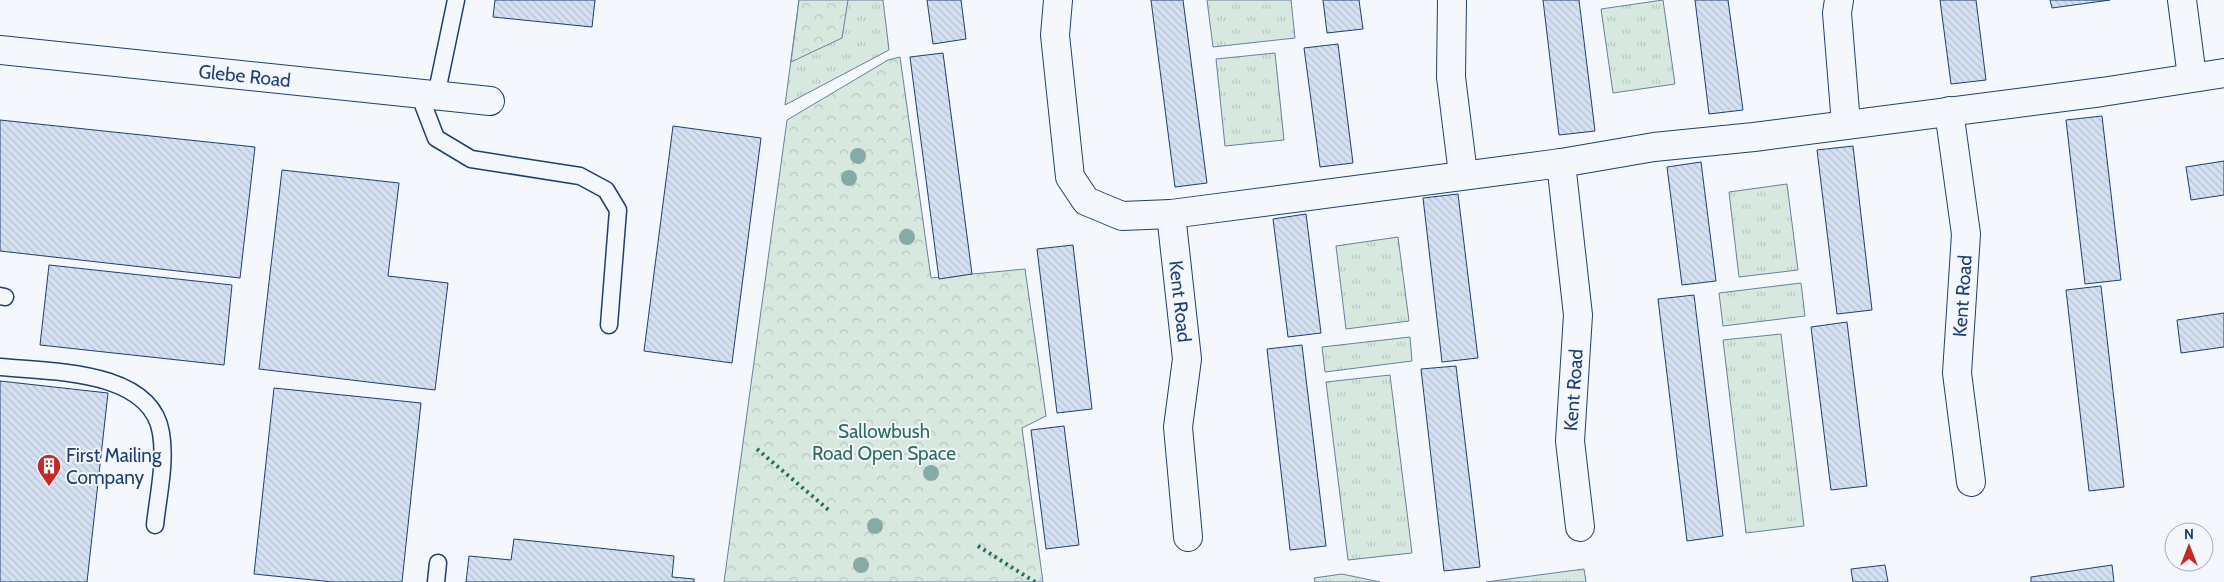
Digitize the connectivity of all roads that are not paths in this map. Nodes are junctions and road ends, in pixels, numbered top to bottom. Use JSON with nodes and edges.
{"nodes":[{"id":1,"x":456,"y":0,"type":"edge"},
{"id":2,"x":1058,"y":0,"type":"edge"},
{"id":3,"x":1452,"y":0,"type":"edge"},
{"id":4,"x":1839,"y":0,"type":"edge"},
{"id":5,"x":2182,"y":0,"type":"edge"},
{"id":6,"x":0,"y":50,"type":"edge"},
{"id":7,"x":2224,"y":73,"type":"edge"},
{"id":8,"x":2192,"y":77,"type":"junction"},
{"id":9,"x":427,"y":95,"type":"junction"},
{"id":10,"x":490,"y":101,"type":"dead end"},
{"id":11,"x":1949,"y":111,"type":"junction"},
{"id":12,"x":1846,"y":124,"type":"junction"},
{"id":13,"x":1561,"y":163,"type":"junction"},
{"id":14,"x":1464,"y":174,"type":"junction"},
{"id":15,"x":1171,"y":214,"type":"junction"},
{"id":16,"x":609,"y":325,"type":"dead end"},
{"id":17,"x":0,"y":367,"type":"edge"},
{"id":18,"x":1970,"y":482,"type":"dead end"},
{"id":19,"x":154,"y":525,"type":"dead end"},
{"id":20,"x":1580,"y":528,"type":"dead end"},
{"id":21,"x":1188,"y":537,"type":"dead end"},
{"id":22,"x":438,"y":563,"type":"dead end"},
{"id":23,"x":436,"y":582,"type":"edge"}],
"edges":[{"from":1,"to":9,"type":"lane"},
{"from":2,"to":15,"type":"street"},
{"from":3,"to":14,"type":"street"},
{"from":4,"to":12,"type":"street"},
{"from":5,"to":8,"type":"street"},
{"from":6,"to":9,"type":"street","name":"Glebe Road"},
{"from":7,"to":8,"type":"street"},
{"from":8,"to":11,"type":"street"},
{"from":9,"to":10,"type":"street","name":"Glebe Road"},
{"from":9,"to":16,"type":"lane"},
{"from":11,"to":12,"type":"street"},
{"from":11,"to":18,"type":"street","name":"Kent Road"},
{"from":12,"to":13,"type":"street"},
{"from":13,"to":14,"type":"street"},
{"from":13,"to":20,"type":"street","name":"Kent Road"},
{"from":14,"to":15,"type":"street"},
{"from":15,"to":21,"type":"street","name":"Kent Road"},
{"from":17,"to":19,"type":"lane"},
{"from":22,"to":23,"type":"lane"}]}
